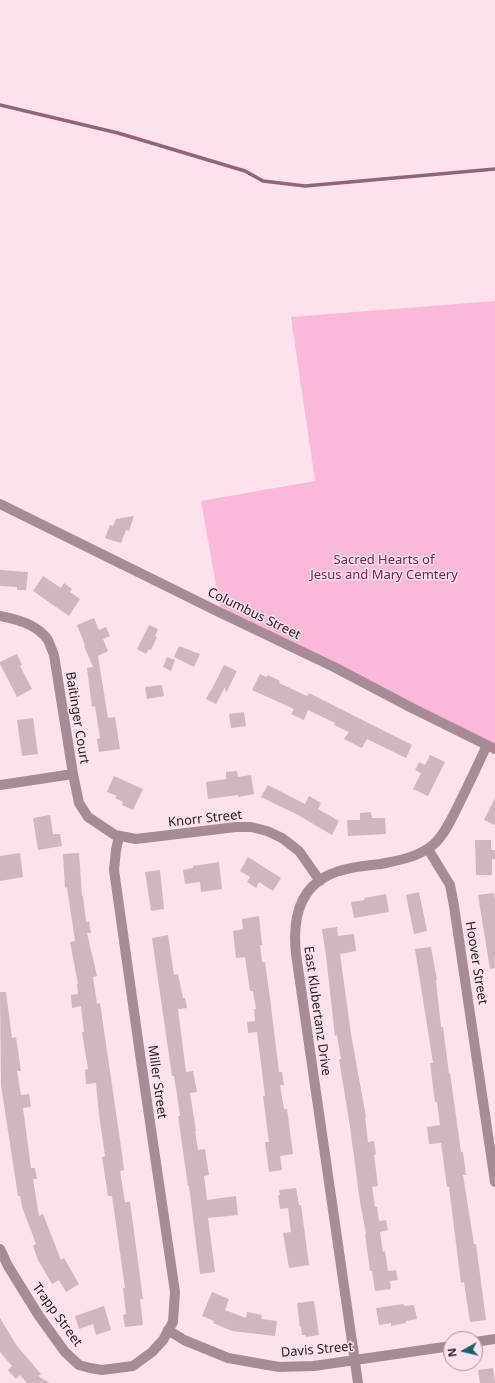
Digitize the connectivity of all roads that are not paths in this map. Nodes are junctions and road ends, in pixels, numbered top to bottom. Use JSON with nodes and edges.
{"nodes":[{"id":1,"x":0,"y":504,"type":"edge"},
{"id":2,"x":0,"y":616,"type":"edge"},
{"id":3,"x":491,"y":747,"type":"edge"},
{"id":4,"x":73,"y":774,"type":"junction"},
{"id":5,"x":0,"y":784,"type":"edge"},
{"id":6,"x":119,"y":836,"type":"junction"},
{"id":7,"x":428,"y":848,"type":"junction"},
{"id":8,"x":320,"y":880,"type":"junction"},
{"id":9,"x":495,"y":1182,"type":"edge"},
{"id":10,"x":0,"y":1249,"type":"edge"},
{"id":11,"x":168,"y":1330,"type":"junction"},
{"id":12,"x":495,"y":1339,"type":"edge"},
{"id":13,"x":483,"y":1341,"type":"edge"},
{"id":14,"x":443,"y":1347,"type":"edge"},
{"id":15,"x":354,"y":1360,"type":"junction"},
{"id":16,"x":358,"y":1383,"type":"edge"}],
"edges":[{"from":1,"to":3,"type":"street","name":"Columbus Street"},
{"from":2,"to":4,"type":"street","name":"Baitinger Court"},
{"from":3,"to":7,"type":"street","name":"East Klubertanz Drive"},
{"from":4,"to":5,"type":"street"},
{"from":4,"to":6,"type":"street","name":"Baitinger Court"},
{"from":6,"to":8,"type":"street","name":"Knorr Street"},
{"from":6,"to":11,"type":"street","name":"Miller Street"},
{"from":7,"to":8,"type":"street","name":"East Klubertanz Drive"},
{"from":7,"to":9,"type":"street","name":"Hoover Street"},
{"from":8,"to":15,"type":"street","name":"East Klubertanz Drive"},
{"from":10,"to":11,"type":"street","name":"Trapp Street"},
{"from":11,"to":15,"type":"street","name":"Davis Street"},
{"from":12,"to":13,"type":"street"},
{"from":14,"to":15,"type":"street","name":"Davis Street"},
{"from":15,"to":16,"type":"street","name":"East Klubertanz Drive"}]}
